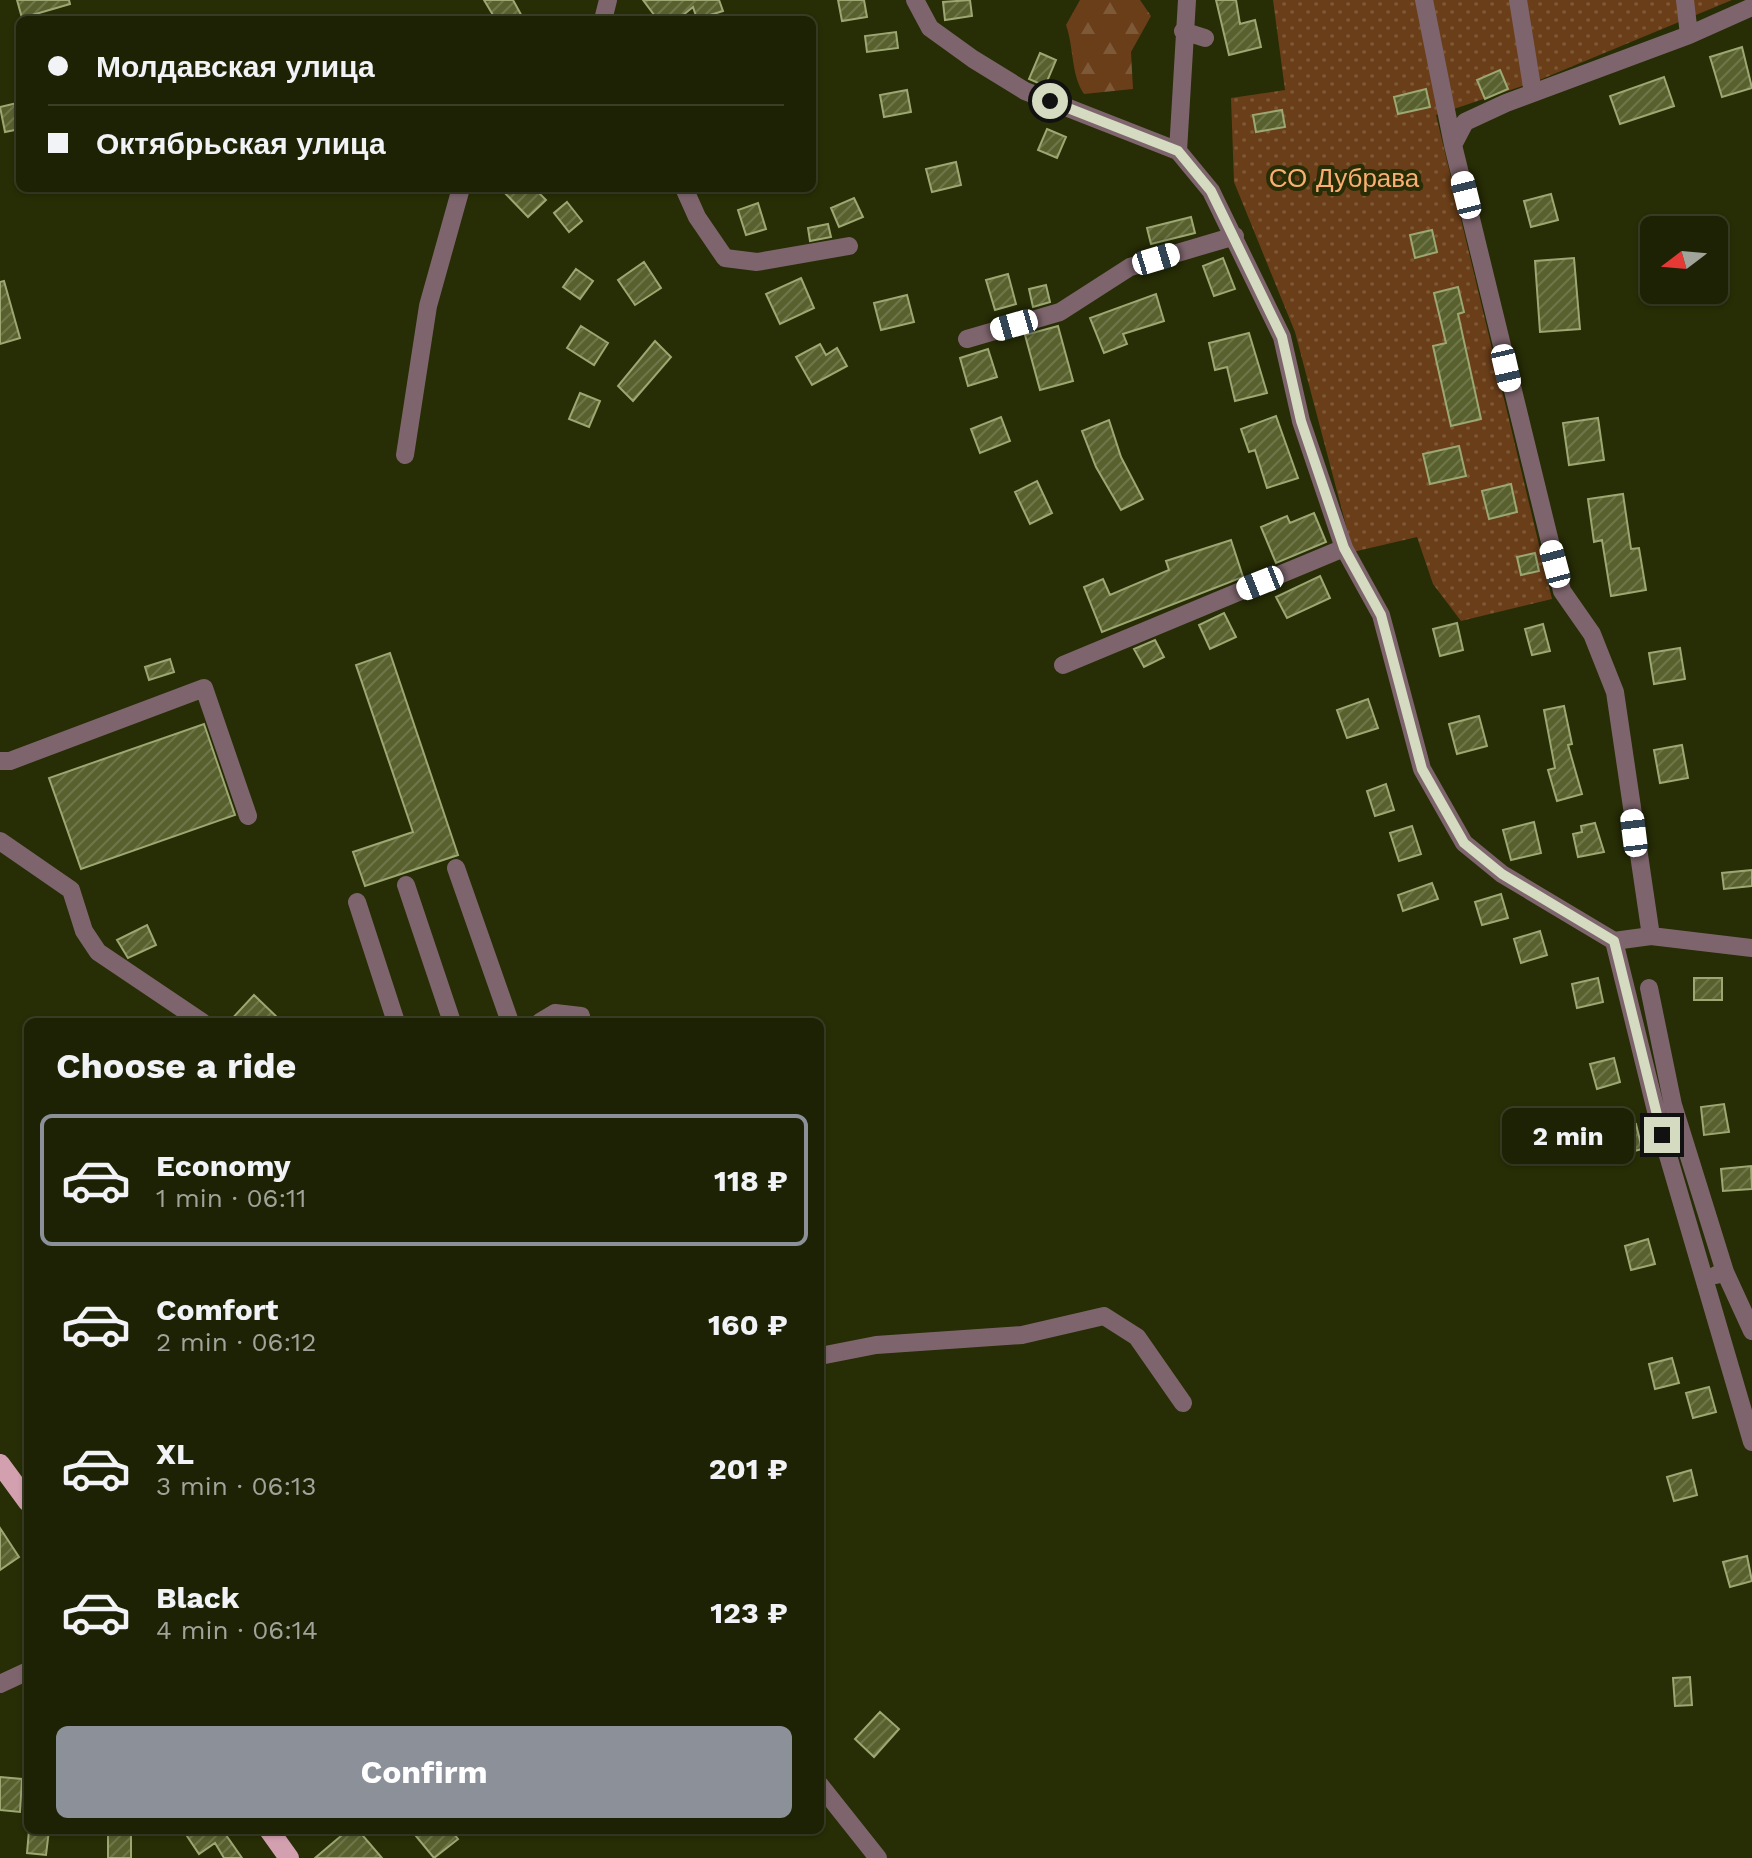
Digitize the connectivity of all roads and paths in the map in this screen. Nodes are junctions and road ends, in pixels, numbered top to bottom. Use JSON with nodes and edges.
{"nodes":[{"id":1,"x":915,"y":0,"type":"edge"},
{"id":2,"x":1187,"y":0,"type":"edge"},
{"id":3,"x":1424,"y":0,"type":"edge"},
{"id":4,"x":1518,"y":0,"type":"edge"},
{"id":5,"x":1685,"y":0,"type":"edge"},
{"id":6,"x":1752,"y":7,"type":"edge"},
{"id":7,"x":1183,"y":31,"type":"junction"},
{"id":8,"x":1689,"y":35,"type":"junction"},
{"id":9,"x":1205,"y":38,"type":"dead end"},
{"id":10,"x":1533,"y":93,"type":"junction"},
{"id":11,"x":1453,"y":145,"type":"junction"},
{"id":12,"x":1178,"y":151,"type":"junction"},
{"id":13,"x":460,"y":192,"type":"edge"},
{"id":14,"x":686,"y":192,"type":"edge"},
{"id":15,"x":1235,"y":236,"type":"junction"},
{"id":16,"x":849,"y":246,"type":"dead end"},
{"id":17,"x":967,"y":339,"type":"dead end"},
{"id":18,"x":405,"y":455,"type":"dead end"},
{"id":19,"x":1344,"y":548,"type":"junction"},
{"id":20,"x":1063,"y":665,"type":"dead end"},
{"id":21,"x":0,"y":761,"type":"edge"},
{"id":22,"x":248,"y":816,"type":"dead end"},
{"id":23,"x":0,"y":841,"type":"edge"},
{"id":24,"x":456,"y":868,"type":"dead end"},
{"id":25,"x":406,"y":885,"type":"dead end"},
{"id":26,"x":357,"y":902,"type":"dead end"},
{"id":27,"x":1651,"y":936,"type":"junction"},
{"id":28,"x":1614,"y":941,"type":"junction"},
{"id":29,"x":1752,"y":948,"type":"edge"},
{"id":30,"x":1649,"y":988,"type":"dead end"},
{"id":31,"x":196,"y":1018,"type":"edge"},
{"id":32,"x":395,"y":1018,"type":"edge"},
{"id":33,"x":451,"y":1018,"type":"edge"},
{"id":34,"x":509,"y":1018,"type":"edge"},
{"id":35,"x":547,"y":1018,"type":"edge"},
{"id":36,"x":581,"y":1018,"type":"edge"},
{"id":37,"x":1725,"y":1272,"type":"junction"},
{"id":38,"x":1703,"y":1282,"type":"junction"},
{"id":39,"x":1752,"y":1331,"type":"edge"},
{"id":40,"x":824,"y":1355,"type":"edge"},
{"id":41,"x":1183,"y":1403,"type":"dead end"},
{"id":42,"x":1752,"y":1442,"type":"edge"},
{"id":43,"x":0,"y":1464,"type":"edge"},
{"id":44,"x":24,"y":1497,"type":"edge"},
{"id":45,"x":24,"y":1673,"type":"edge"},
{"id":46,"x":0,"y":1684,"type":"edge"},
{"id":47,"x":824,"y":1790,"type":"edge"},
{"id":48,"x":272,"y":1834,"type":"edge"},
{"id":49,"x":289,"y":1858,"type":"edge"},
{"id":50,"x":878,"y":1858,"type":"edge"}],
"edges":[{"from":1,"to":12,"type":"street"},
{"from":2,"to":7,"type":"street"},
{"from":3,"to":11,"type":"street"},
{"from":4,"to":10,"type":"street"},
{"from":5,"to":8,"type":"street"},
{"from":6,"to":8,"type":"street"},
{"from":7,"to":9,"type":"street"},
{"from":7,"to":12,"type":"street"},
{"from":8,"to":10,"type":"street"},
{"from":10,"to":11,"type":"street"},
{"from":11,"to":27,"type":"street"},
{"from":12,"to":15,"type":"street"},
{"from":13,"to":18,"type":"street"},
{"from":14,"to":16,"type":"street"},
{"from":15,"to":17,"type":"street"},
{"from":15,"to":19,"type":"street"},
{"from":19,"to":20,"type":"street"},
{"from":19,"to":28,"type":"street"},
{"from":21,"to":22,"type":"street"},
{"from":23,"to":31,"type":"street"},
{"from":24,"to":34,"type":"street"},
{"from":25,"to":33,"type":"street"},
{"from":26,"to":32,"type":"street"},
{"from":27,"to":28,"type":"street"},
{"from":27,"to":29,"type":"street"},
{"from":28,"to":38,"type":"street"},
{"from":30,"to":37,"type":"street"},
{"from":35,"to":36,"type":"street"},
{"from":37,"to":38,"type":"street"},
{"from":37,"to":39,"type":"street"},
{"from":38,"to":42,"type":"street"},
{"from":40,"to":41,"type":"street"},
{"from":43,"to":44,"type":"main road"},
{"from":45,"to":46,"type":"street"},
{"from":47,"to":50,"type":"street"},
{"from":48,"to":49,"type":"main road"}]}
